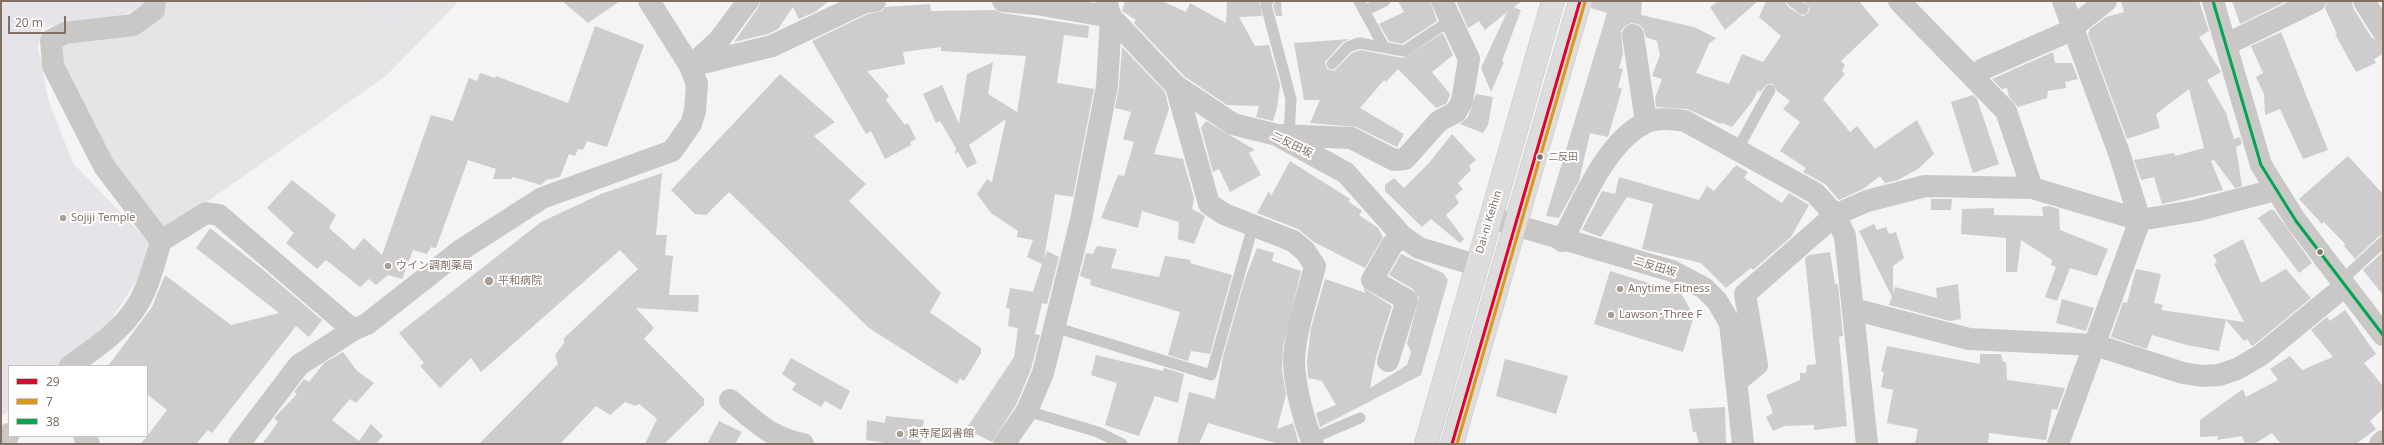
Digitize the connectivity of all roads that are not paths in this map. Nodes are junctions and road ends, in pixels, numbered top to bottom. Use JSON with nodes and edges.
{"nodes":[{"id":1,"x":155,"y":1,"type":"edge"},
{"id":2,"x":649,"y":1,"type":"edge"},
{"id":3,"x":748,"y":1,"type":"edge"},
{"id":4,"x":875,"y":1,"type":"edge"},
{"id":5,"x":1003,"y":1,"type":"edge"},
{"id":6,"x":1268,"y":1,"type":"edge"},
{"id":7,"x":1359,"y":1,"type":"edge"},
{"id":8,"x":1386,"y":1,"type":"edge"},
{"id":9,"x":1442,"y":1,"type":"edge"},
{"id":10,"x":1553,"y":1,"type":"edge"},
{"id":11,"x":1580,"y":1,"type":"edge"},
{"id":12,"x":1792,"y":1,"type":"edge"},
{"id":13,"x":1899,"y":1,"type":"edge"},
{"id":14,"x":2063,"y":1,"type":"edge"},
{"id":15,"x":2106,"y":1,"type":"edge"},
{"id":16,"x":2213,"y":1,"type":"edge"},
{"id":17,"x":2315,"y":1,"type":"edge"},
{"id":18,"x":2364,"y":1,"type":"edge"},
{"id":19,"x":1109,"y":9,"type":"edge"},
{"id":20,"x":1803,"y":9,"type":"dead end"},
{"id":21,"x":1364,"y":11,"type":"junction"},
{"id":22,"x":1451,"y":20,"type":"junction"},
{"id":23,"x":2074,"y":28,"type":"junction"},
{"id":24,"x":2383,"y":31,"type":"edge"},
{"id":25,"x":1633,"y":34,"type":"dead end"},
{"id":26,"x":2227,"y":44,"type":"junction"},
{"id":27,"x":1384,"y":47,"type":"junction"},
{"id":28,"x":1332,"y":64,"type":"dead end"},
{"id":29,"x":690,"y":66,"type":"junction"},
{"id":30,"x":1975,"y":79,"type":"junction"},
{"id":31,"x":1176,"y":86,"type":"junction"},
{"id":32,"x":1770,"y":90,"type":"dead end"},
{"id":33,"x":1646,"y":122,"type":"junction"},
{"id":34,"x":1283,"y":135,"type":"junction"},
{"id":35,"x":1737,"y":150,"type":"junction"},
{"id":36,"x":2032,"y":188,"type":"junction"},
{"id":37,"x":2275,"y":190,"type":"junction"},
{"id":38,"x":1836,"y":215,"type":"junction"},
{"id":39,"x":1491,"y":218,"type":"junction"},
{"id":40,"x":2140,"y":220,"type":"junction"},
{"id":41,"x":1514,"y":225,"type":"junction"},
{"id":42,"x":1253,"y":226,"type":"junction"},
{"id":43,"x":1402,"y":236,"type":"junction"},
{"id":44,"x":1562,"y":240,"type":"junction"},
{"id":45,"x":161,"y":242,"type":"junction"},
{"id":46,"x":2383,"y":242,"type":"edge"},
{"id":47,"x":1476,"y":265,"type":"junction"},
{"id":48,"x":2343,"y":284,"type":"junction"},
{"id":49,"x":1853,"y":309,"type":"junction"},
{"id":50,"x":1054,"y":327,"type":"junction"},
{"id":51,"x":353,"y":330,"type":"junction"},
{"id":52,"x":2383,"y":335,"type":"edge"},
{"id":53,"x":2095,"y":345,"type":"junction"},
{"id":54,"x":1388,"y":361,"type":"dead end"},
{"id":55,"x":71,"y":365,"type":"edge"},
{"id":56,"x":1737,"y":381,"type":"junction"},
{"id":57,"x":730,"y":400,"type":"dead end"},
{"id":58,"x":1027,"y":411,"type":"junction"},
{"id":59,"x":1360,"y":418,"type":"dead end"},
{"id":60,"x":2383,"y":440,"type":"edge"},
{"id":61,"x":1312,"y":442,"type":"edge"},
{"id":62,"x":239,"y":444,"type":"edge"},
{"id":63,"x":803,"y":444,"type":"edge"},
{"id":64,"x":1004,"y":444,"type":"edge"},
{"id":65,"x":1122,"y":444,"type":"edge"},
{"id":66,"x":1426,"y":444,"type":"edge"},
{"id":67,"x":1452,"y":444,"type":"edge"},
{"id":68,"x":1744,"y":444,"type":"edge"},
{"id":69,"x":1867,"y":444,"type":"edge"},
{"id":70,"x":2058,"y":444,"type":"edge"},
{"id":71,"x":2380,"y":444,"type":"edge"}],
"edges":[{"from":1,"to":45,"type":"street"},
{"from":2,"to":29,"type":"street"},
{"from":3,"to":29,"type":"street"},
{"from":4,"to":29,"type":"street"},
{"from":5,"to":19,"type":"street"},
{"from":6,"to":34,"type":"lane"},
{"from":7,"to":21,"type":"lane"},
{"from":8,"to":21,"type":"lane"},
{"from":9,"to":22,"type":"street"},
{"from":10,"to":39,"type":"highway","name":"Dai-ni Keihin"},
{"from":11,"to":41,"type":"highway"},
{"from":12,"to":20,"type":"lane"},
{"from":13,"to":30,"type":"street"},
{"from":14,"to":23,"type":"street"},
{"from":15,"to":23,"type":"street"},
{"from":16,"to":26,"type":"street"},
{"from":17,"to":26,"type":"street"},
{"from":18,"to":24,"type":"street"},
{"from":19,"to":31,"type":"street","name":"二反田坂"},
{"from":19,"to":50,"type":"street"},
{"from":21,"to":27,"type":"lane"},
{"from":22,"to":27,"type":"lane"},
{"from":22,"to":34,"type":"street"},
{"from":23,"to":30,"type":"street"},
{"from":23,"to":40,"type":"street"},
{"from":25,"to":33,"type":"street"},
{"from":26,"to":37,"type":"street"},
{"from":27,"to":28,"type":"lane"},
{"from":29,"to":51,"type":"street"},
{"from":30,"to":36,"type":"street"},
{"from":31,"to":34,"type":"street","name":"二反田坂"},
{"from":31,"to":42,"type":"street"},
{"from":32,"to":35,"type":"lane"},
{"from":33,"to":35,"type":"street"},
{"from":33,"to":44,"type":"street"},
{"from":34,"to":43,"type":"street","name":"二反田坂"},
{"from":35,"to":38,"type":"street"},
{"from":36,"to":38,"type":"street"},
{"from":36,"to":40,"type":"street"},
{"from":37,"to":40,"type":"street"},
{"from":37,"to":48,"type":"street"},
{"from":38,"to":49,"type":"street"},
{"from":38,"to":56,"type":"street"},
{"from":39,"to":41,"type":"street","name":"二反田坂"},
{"from":39,"to":47,"type":"highway","name":"Dai-ni Keihin"},
{"from":40,"to":53,"type":"street"},
{"from":41,"to":44,"type":"street","name":"二反田坂"},
{"from":41,"to":67,"type":"highway"},
{"from":42,"to":50,"type":"lane"},
{"from":42,"to":61,"type":"street"},
{"from":43,"to":47,"type":"street","name":"二反田坂"},
{"from":43,"to":54,"type":"street"},
{"from":44,"to":56,"type":"street","name":"二反田坂"},
{"from":45,"to":51,"type":"street"},
{"from":45,"to":55,"type":"street"},
{"from":46,"to":48,"type":"lane"},
{"from":47,"to":66,"type":"highway","name":"Dai-ni Keihin"},
{"from":48,"to":52,"type":"street"},
{"from":48,"to":53,"type":"street"},
{"from":49,"to":53,"type":"street"},
{"from":49,"to":69,"type":"street"},
{"from":50,"to":58,"type":"street"},
{"from":51,"to":62,"type":"street"},
{"from":53,"to":70,"type":"street"},
{"from":56,"to":68,"type":"street","name":"二反田坂"},
{"from":57,"to":63,"type":"street"},
{"from":58,"to":64,"type":"street"},
{"from":58,"to":65,"type":"lane"},
{"from":59,"to":61,"type":"lane"},
{"from":60,"to":71,"type":"street"}]}
